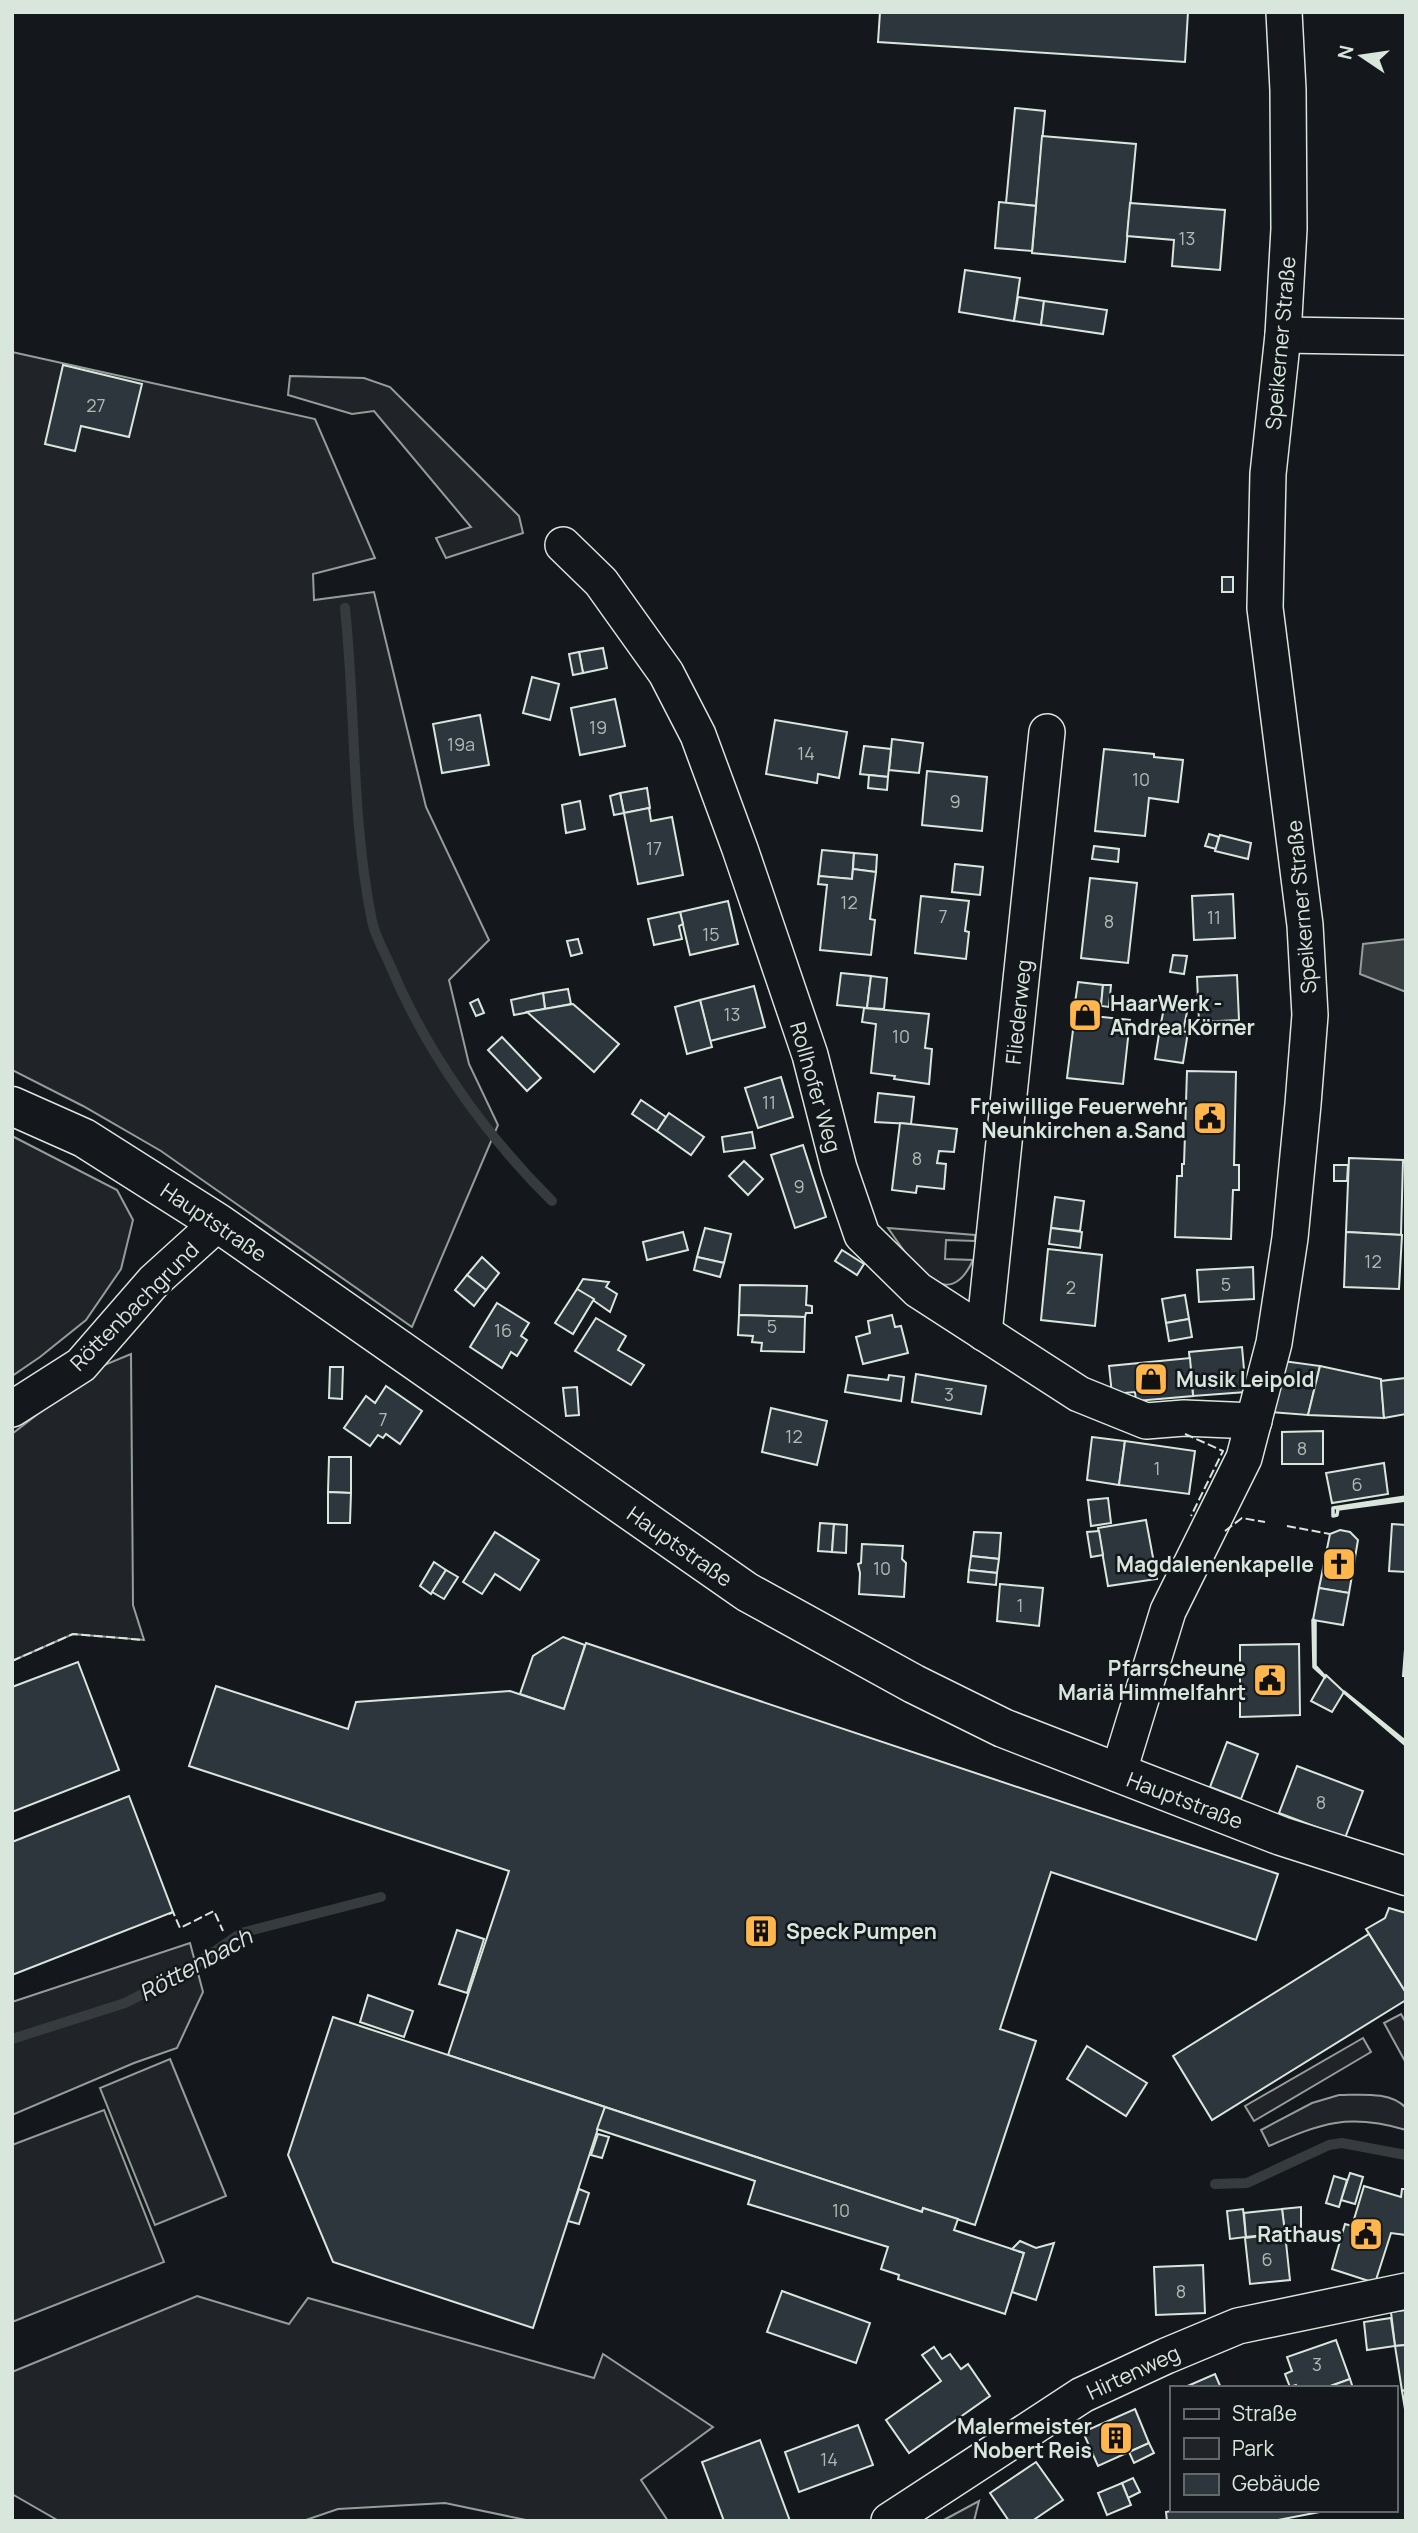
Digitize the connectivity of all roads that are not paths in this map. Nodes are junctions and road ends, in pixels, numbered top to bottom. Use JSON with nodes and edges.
{"nodes":[{"id":1,"x":1284,"y":12,"type":"edge"},
{"id":2,"x":1283,"y":335,"type":"junction"},
{"id":3,"x":1406,"y":337,"type":"edge"},
{"id":4,"x":563,"y":545,"type":"dead end"},
{"id":5,"x":1047,"y":732,"type":"dead end"},
{"id":6,"x":12,"y":1106,"type":"edge"},
{"id":7,"x":218,"y":1223,"type":"junction"},
{"id":8,"x":984,"y":1333,"type":"junction"},
{"id":9,"x":12,"y":1409,"type":"edge"},
{"id":10,"x":1254,"y":1421,"type":"junction"},
{"id":11,"x":1118,"y":1774,"type":"junction"},
{"id":12,"x":1406,"y":1876,"type":"edge"},
{"id":13,"x":1406,"y":2291,"type":"edge"},
{"id":14,"x":889,"y":2521,"type":"edge"}],
"edges":[{"from":1,"to":2,"type":"street","name":"Speikerner Straße"},
{"from":2,"to":3,"type":"street"},
{"from":2,"to":10,"type":"street","name":"Speikerner Straße"},
{"from":4,"to":8,"type":"street","name":"Rollhofer Weg"},
{"from":5,"to":8,"type":"street","name":"Fliederweg"},
{"from":6,"to":7,"type":"main road","name":"Hauptstraße"},
{"from":7,"to":9,"type":"street","name":"Röttenbachgrund"},
{"from":7,"to":11,"type":"main road","name":"Hauptstraße"},
{"from":8,"to":10,"type":"street","name":"Rollhofer Weg"},
{"from":10,"to":11,"type":"street","name":"Speikerner Straße"},
{"from":11,"to":12,"type":"main road","name":"Hauptstraße"},
{"from":13,"to":14,"type":"street","name":"Hirtenweg"}]}
